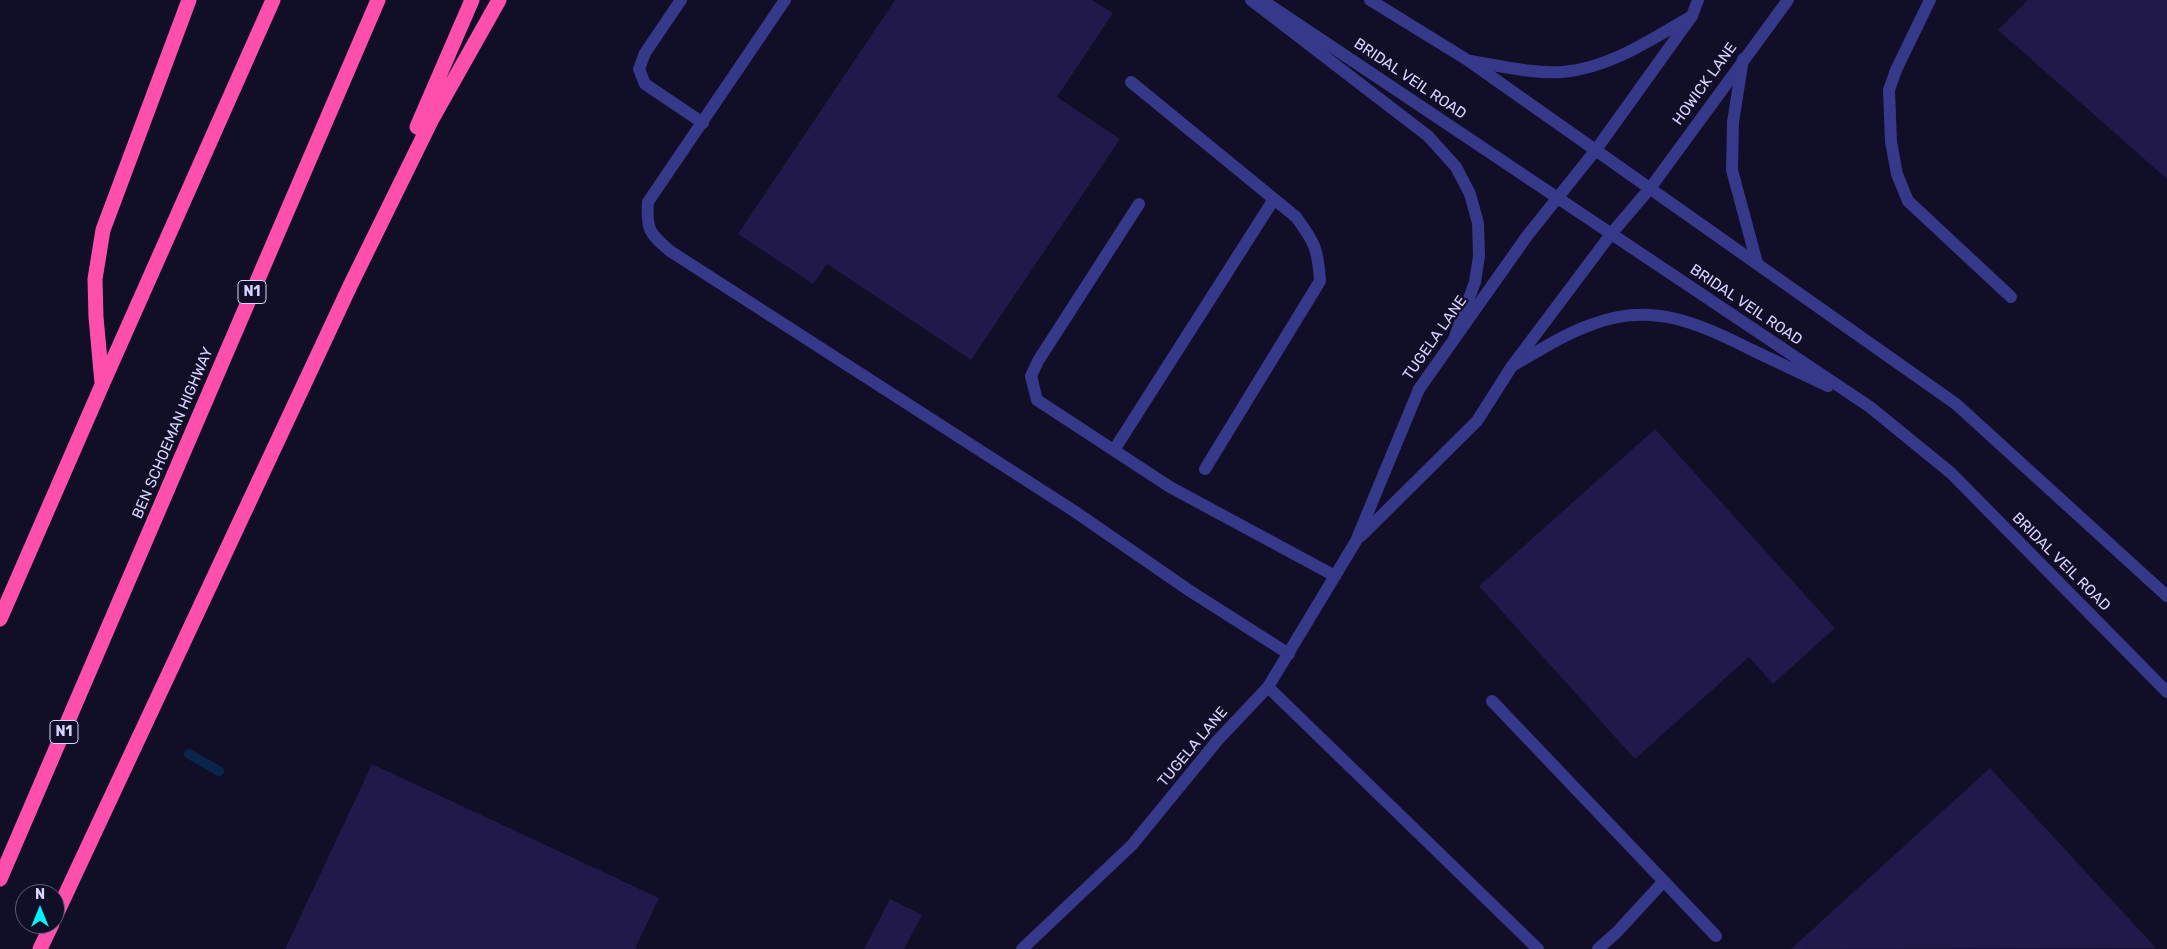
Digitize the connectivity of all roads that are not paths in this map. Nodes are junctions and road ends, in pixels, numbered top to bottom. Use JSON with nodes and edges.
{"nodes":[{"id":1,"x":189,"y":0,"type":"edge"},
{"id":2,"x":273,"y":0,"type":"edge"},
{"id":3,"x":378,"y":0,"type":"edge"},
{"id":4,"x":472,"y":0,"type":"edge"},
{"id":5,"x":499,"y":0,"type":"edge"},
{"id":6,"x":681,"y":0,"type":"edge"},
{"id":7,"x":785,"y":0,"type":"edge"},
{"id":8,"x":1251,"y":0,"type":"edge"},
{"id":9,"x":1262,"y":0,"type":"edge"},
{"id":10,"x":1370,"y":0,"type":"edge"},
{"id":11,"x":1698,"y":0,"type":"edge"},
{"id":12,"x":1788,"y":0,"type":"edge"},
{"id":13,"x":1930,"y":0,"type":"edge"},
{"id":14,"x":1692,"y":16,"type":"junction"},
{"id":15,"x":1743,"y":59,"type":"junction"},
{"id":16,"x":1469,"y":60,"type":"junction"},
{"id":17,"x":1131,"y":82,"type":"dead end"},
{"id":18,"x":703,"y":123,"type":"junction"},
{"id":19,"x":1595,"y":151,"type":"junction"},
{"id":20,"x":1650,"y":187,"type":"junction"},
{"id":21,"x":1557,"y":198,"type":"junction"},
{"id":22,"x":1274,"y":199,"type":"junction"},
{"id":23,"x":1139,"y":204,"type":"dead end"},
{"id":24,"x":1611,"y":234,"type":"junction"},
{"id":25,"x":1757,"y":263,"type":"junction"},
{"id":26,"x":350,"y":286,"type":"junction"},
{"id":27,"x":2011,"y":298,"type":"dead end"},
{"id":28,"x":1454,"y":339,"type":"junction"},
{"id":29,"x":1512,"y":366,"type":"junction"},
{"id":30,"x":102,"y":385,"type":"junction"},
{"id":31,"x":1870,"y":407,"type":"junction"},
{"id":32,"x":1114,"y":450,"type":"junction"},
{"id":33,"x":1205,"y":469,"type":"dead end"},
{"id":34,"x":1356,"y":541,"type":"junction"},
{"id":35,"x":1335,"y":576,"type":"junction"},
{"id":36,"x":2167,"y":596,"type":"edge"},
{"id":37,"x":0,"y":619,"type":"edge"},
{"id":38,"x":1289,"y":654,"type":"junction"},
{"id":39,"x":1268,"y":687,"type":"junction"},
{"id":40,"x":2167,"y":692,"type":"edge"},
{"id":41,"x":1492,"y":701,"type":"dead end"},
{"id":42,"x":0,"y":879,"type":"edge"},
{"id":43,"x":1663,"y":882,"type":"junction"},
{"id":44,"x":65,"y":896,"type":"edge"},
{"id":45,"x":47,"y":934,"type":"edge"},
{"id":46,"x":1716,"y":936,"type":"dead end"},
{"id":47,"x":40,"y":949,"type":"edge"},
{"id":48,"x":1022,"y":949,"type":"edge"},
{"id":49,"x":1538,"y":949,"type":"edge"},
{"id":50,"x":1598,"y":949,"type":"edge"}],
"edges":[{"from":1,"to":30,"type":"highway"},
{"from":2,"to":30,"type":"highway"},
{"from":3,"to":42,"type":"highway","name":"BEN SCHOEMAN HIGHWAY","number":"N1"},
{"from":4,"to":26,"type":"highway"},
{"from":5,"to":26,"type":"highway"},
{"from":6,"to":18,"type":"street"},
{"from":7,"to":18,"type":"street"},
{"from":8,"to":28,"type":"street"},
{"from":9,"to":21,"type":"street","name":"BRIDAL VEIL ROAD"},
{"from":10,"to":16,"type":"street"},
{"from":11,"to":14,"type":"street"},
{"from":12,"to":15,"type":"street","name":"HOWICK LANE"},
{"from":13,"to":27,"type":"street"},
{"from":14,"to":16,"type":"street"},
{"from":14,"to":19,"type":"street"},
{"from":15,"to":20,"type":"street","name":"HOWICK LANE"},
{"from":15,"to":25,"type":"street"},
{"from":16,"to":19,"type":"street"},
{"from":17,"to":22,"type":"street"},
{"from":18,"to":38,"type":"street"},
{"from":19,"to":20,"type":"street"},
{"from":19,"to":21,"type":"street","name":"TUGELA LANE"},
{"from":20,"to":24,"type":"street","name":"HOWICK LANE"},
{"from":20,"to":25,"type":"street"},
{"from":21,"to":24,"type":"street","name":"BRIDAL VEIL ROAD"},
{"from":21,"to":28,"type":"street","name":"TUGELA LANE"},
{"from":22,"to":32,"type":"street"},
{"from":22,"to":33,"type":"street"},
{"from":23,"to":32,"type":"street"},
{"from":24,"to":29,"type":"street","name":"TUGELA LANE"},
{"from":24,"to":31,"type":"street","name":"BRIDAL VEIL ROAD"},
{"from":25,"to":36,"type":"street"},
{"from":26,"to":44,"type":"highway"},
{"from":28,"to":34,"type":"street","name":"TUGELA LANE"},
{"from":29,"to":31,"type":"street"},
{"from":29,"to":34,"type":"street","name":"TUGELA LANE"},
{"from":30,"to":37,"type":"highway"},
{"from":31,"to":40,"type":"street","name":"BRIDAL VEIL ROAD"},
{"from":32,"to":35,"type":"street"},
{"from":34,"to":35,"type":"street","name":"TUGELA LANE"},
{"from":35,"to":38,"type":"street","name":"TUGELA LANE"},
{"from":38,"to":39,"type":"street","name":"TUGELA LANE"},
{"from":39,"to":48,"type":"street","name":"TUGELA LANE"},
{"from":39,"to":49,"type":"street"},
{"from":41,"to":43,"type":"street"},
{"from":43,"to":46,"type":"street"},
{"from":43,"to":50,"type":"street"},
{"from":45,"to":47,"type":"highway"}]}
